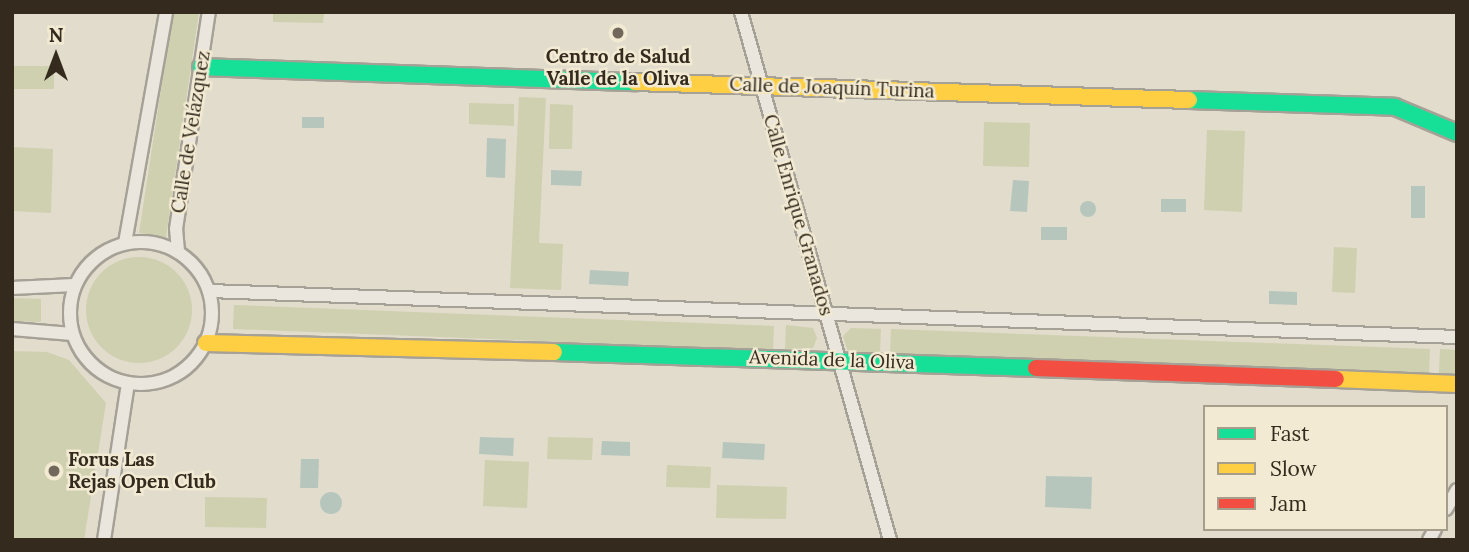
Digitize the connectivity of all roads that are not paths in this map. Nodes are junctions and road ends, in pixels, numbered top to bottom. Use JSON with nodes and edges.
{"nodes":[{"id":1,"x":166,"y":12,"type":"edge"},
{"id":2,"x":209,"y":12,"type":"edge"},
{"id":3,"x":741,"y":12,"type":"edge"},
{"id":4,"x":201,"y":66,"type":"junction"},
{"id":5,"x":762,"y":85,"type":"junction"},
{"id":6,"x":1457,"y":133,"type":"edge"},
{"id":7,"x":125,"y":243,"type":"junction"},
{"id":8,"x":178,"y":251,"type":"junction"},
{"id":9,"x":74,"y":285,"type":"junction"},
{"id":10,"x":12,"y":288,"type":"edge"},
{"id":11,"x":209,"y":291,"type":"junction"},
{"id":12,"x":826,"y":314,"type":"junction"},
{"id":13,"x":12,"y":329,"type":"edge"},
{"id":14,"x":72,"y":334,"type":"junction"},
{"id":15,"x":1457,"y":337,"type":"edge"},
{"id":16,"x":206,"y":343,"type":"junction"},
{"id":17,"x":838,"y":360,"type":"junction"},
{"id":18,"x":128,"y":384,"type":"junction"},
{"id":19,"x":1457,"y":384,"type":"edge"},
{"id":20,"x":1457,"y":490,"type":"edge"},
{"id":21,"x":1448,"y":506,"type":"edge"},
{"id":22,"x":104,"y":540,"type":"edge"},
{"id":23,"x":890,"y":540,"type":"edge"}],
"edges":[{"from":1,"to":7,"type":"street"},
{"from":2,"to":4,"type":"street","name":"Calle de Velázquez"},
{"from":3,"to":5,"type":"street","name":"Calle Enrique Granados"},
{"from":4,"to":5,"type":"street","name":"Calle de Joaquín Turina"},
{"from":4,"to":8,"type":"street","name":"Calle de Velázquez"},
{"from":5,"to":6,"type":"street","name":"Calle de Joaquín Turina"},
{"from":5,"to":12,"type":"street","name":"Calle Enrique Granados"},
{"from":7,"to":8,"type":"street"},
{"from":7,"to":9,"type":"street"},
{"from":8,"to":11,"type":"street"},
{"from":9,"to":10,"type":"street"},
{"from":9,"to":14,"type":"street"},
{"from":11,"to":12,"type":"street"},
{"from":11,"to":16,"type":"street"},
{"from":12,"to":15,"type":"street"},
{"from":12,"to":17,"type":"street","name":"Calle Enrique Granados"},
{"from":13,"to":14,"type":"street"},
{"from":14,"to":18,"type":"street"},
{"from":16,"to":17,"type":"street","name":"Avenida de la Oliva"},
{"from":16,"to":18,"type":"street"},
{"from":17,"to":19,"type":"street","name":"Avenida de la Oliva"},
{"from":17,"to":23,"type":"street","name":"Calle Enrique Granados"},
{"from":18,"to":22,"type":"street"},
{"from":20,"to":21,"type":"street"}]}
